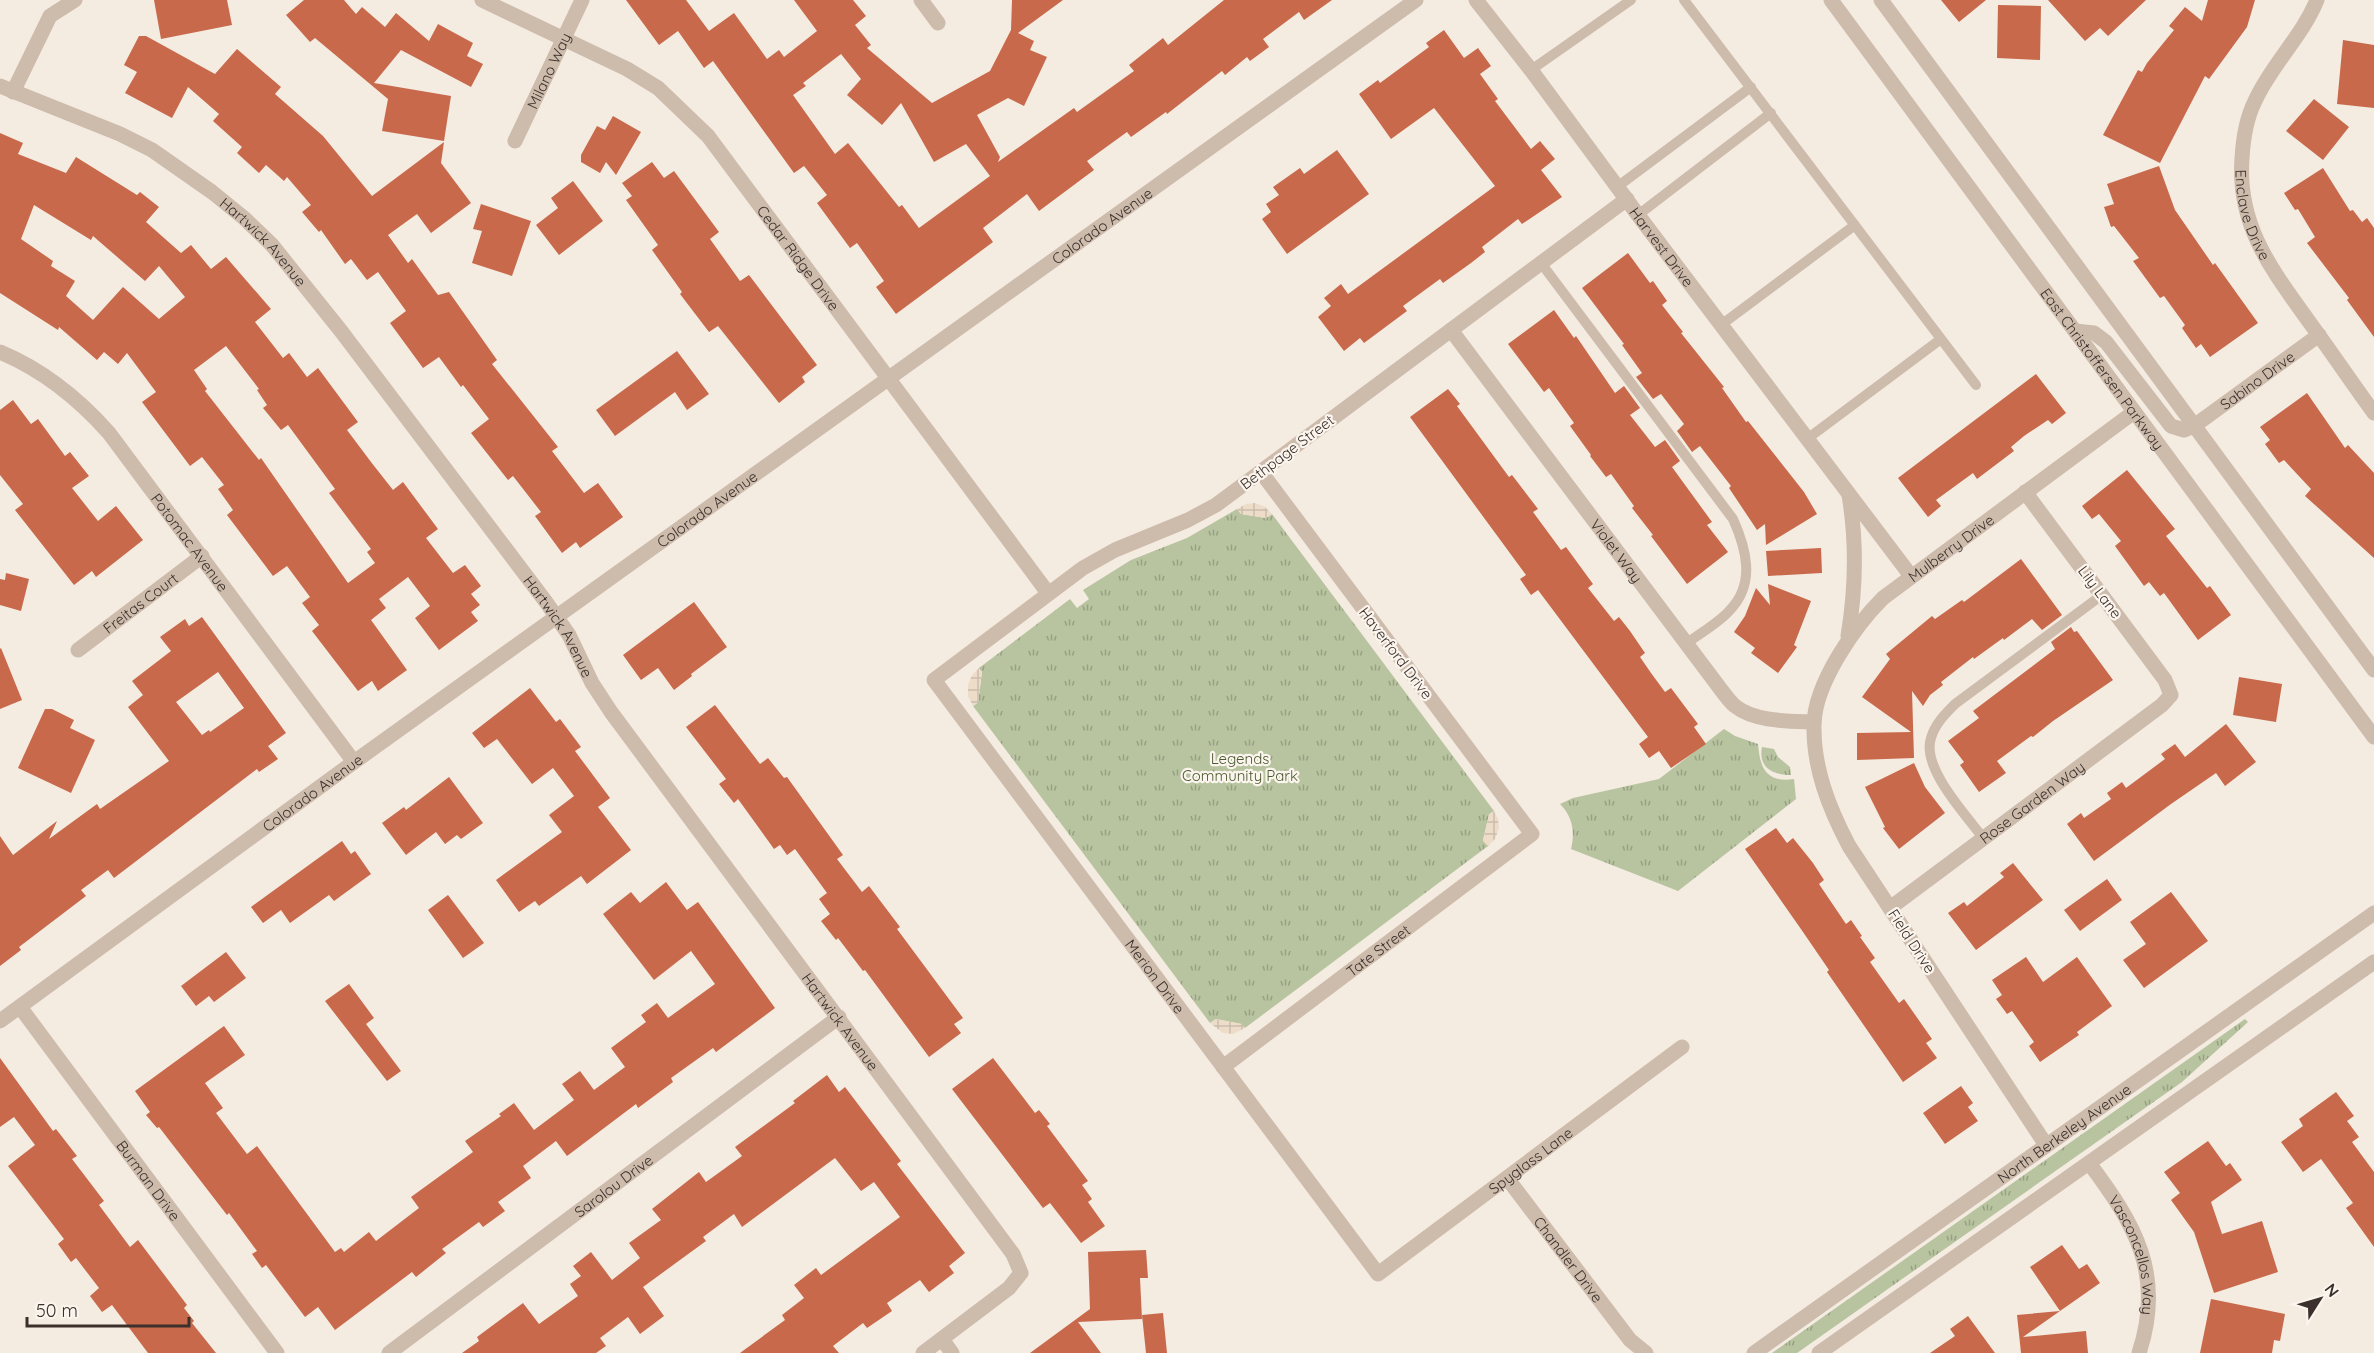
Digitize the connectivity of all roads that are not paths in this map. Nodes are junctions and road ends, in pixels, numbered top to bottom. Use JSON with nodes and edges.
{"nodes":[{"id":1,"x":75,"y":0,"type":"edge"},
{"id":2,"x":483,"y":0,"type":"edge"},
{"id":3,"x":582,"y":0,"type":"edge"},
{"id":4,"x":921,"y":0,"type":"edge"},
{"id":5,"x":1416,"y":0,"type":"edge"},
{"id":6,"x":1476,"y":0,"type":"edge"},
{"id":7,"x":1631,"y":0,"type":"edge"},
{"id":8,"x":1684,"y":0,"type":"edge"},
{"id":9,"x":1831,"y":0,"type":"edge"},
{"id":10,"x":1881,"y":0,"type":"edge"},
{"id":11,"x":2317,"y":0,"type":"edge"},
{"id":12,"x":938,"y":23,"type":"dead end"},
{"id":13,"x":563,"y":39,"type":"junction"},
{"id":14,"x":1532,"y":70,"type":"junction"},
{"id":15,"x":1751,"y":87,"type":"junction"},
{"id":16,"x":6,"y":89,"type":"edge"},
{"id":17,"x":1771,"y":113,"type":"junction"},
{"id":18,"x":515,"y":141,"type":"dead end"},
{"id":19,"x":1622,"y":193,"type":"junction"},
{"id":20,"x":1638,"y":215,"type":"junction"},
{"id":21,"x":1855,"y":225,"type":"junction"},
{"id":22,"x":1541,"y":263,"type":"junction"},
{"id":23,"x":1721,"y":324,"type":"junction"},
{"id":24,"x":1451,"y":330,"type":"junction"},
{"id":25,"x":2075,"y":331,"type":"junction"},
{"id":26,"x":2319,"y":335,"type":"junction"},
{"id":27,"x":1941,"y":339,"type":"junction"},
{"id":28,"x":0,"y":352,"type":"edge"},
{"id":29,"x":888,"y":378,"type":"junction"},
{"id":30,"x":1976,"y":385,"type":"dead end"},
{"id":31,"x":2134,"y":412,"type":"junction"},
{"id":32,"x":2374,"y":413,"type":"edge"},
{"id":33,"x":2194,"y":426,"type":"junction"},
{"id":34,"x":1807,"y":439,"type":"junction"},
{"id":35,"x":1261,"y":472,"type":"junction"},
{"id":36,"x":1848,"y":492,"type":"junction"},
{"id":37,"x":2025,"y":492,"type":"junction"},
{"id":38,"x":202,"y":556,"type":"junction"},
{"id":39,"x":1911,"y":576,"type":"junction"},
{"id":40,"x":1048,"y":593,"type":"junction"},
{"id":41,"x":2102,"y":595,"type":"junction"},
{"id":42,"x":557,"y":617,"type":"junction"},
{"id":43,"x":1848,"y":639,"type":"junction"},
{"id":44,"x":1686,"y":644,"type":"junction"},
{"id":45,"x":78,"y":650,"type":"dead end"},
{"id":46,"x":2374,"y":670,"type":"edge"},
{"id":47,"x":934,"y":680,"type":"joint"},
{"id":48,"x":2171,"y":694,"type":"joint"},
{"id":49,"x":1814,"y":723,"type":"junction"},
{"id":50,"x":2374,"y":737,"type":"edge"},
{"id":51,"x":354,"y":762,"type":"junction"},
{"id":52,"x":1532,"y":834,"type":"joint"},
{"id":53,"x":1984,"y":839,"type":"junction"},
{"id":54,"x":1890,"y":908,"type":"junction"},
{"id":55,"x":2374,"y":913,"type":"edge"},
{"id":56,"x":2374,"y":962,"type":"edge"},
{"id":57,"x":20,"y":1007,"type":"junction"},
{"id":58,"x":839,"y":1017,"type":"junction"},
{"id":59,"x":0,"y":1021,"type":"edge"},
{"id":60,"x":1682,"y":1047,"type":"dead end"},
{"id":61,"x":1223,"y":1067,"type":"junction"},
{"id":62,"x":2046,"y":1145,"type":"junction"},
{"id":63,"x":2089,"y":1163,"type":"junction"},
{"id":64,"x":1507,"y":1178,"type":"junction"},
{"id":65,"x":1378,"y":1274,"type":"joint"},
{"id":66,"x":942,"y":1339,"type":"junction"},
{"id":67,"x":1632,"y":1347,"type":"edge"},
{"id":68,"x":277,"y":1353,"type":"edge"},
{"id":69,"x":389,"y":1353,"type":"edge"},
{"id":70,"x":923,"y":1353,"type":"edge"},
{"id":71,"x":952,"y":1353,"type":"edge"},
{"id":72,"x":1646,"y":1353,"type":"edge"},
{"id":73,"x":1754,"y":1353,"type":"edge"},
{"id":74,"x":1819,"y":1353,"type":"edge"},
{"id":75,"x":2139,"y":1353,"type":"edge"}],
"edges":[{"from":1,"to":16,"type":"street"},
{"from":2,"to":13,"type":"street","name":"Cedar Ridge Drive"},
{"from":3,"to":13,"type":"street","name":"Milano Way"},
{"from":4,"to":12,"type":"street"},
{"from":5,"to":29,"type":"street","name":"Colorado Avenue"},
{"from":6,"to":14,"type":"street","name":"Harvest Drive"},
{"from":7,"to":14,"type":"lane"},
{"from":8,"to":15,"type":"lane"},
{"from":9,"to":25,"type":"street","name":"East Christoffersen Parkway"},
{"from":10,"to":33,"type":"street"},
{"from":11,"to":26,"type":"street","name":"Enclave Drive"},
{"from":13,"to":18,"type":"street","name":"Milano Way"},
{"from":13,"to":29,"type":"street","name":"Cedar Ridge Drive"},
{"from":14,"to":19,"type":"street","name":"Harvest Drive"},
{"from":15,"to":17,"type":"lane"},
{"from":15,"to":19,"type":"lane"},
{"from":16,"to":42,"type":"street","name":"Hartwick Avenue"},
{"from":17,"to":20,"type":"lane"},
{"from":17,"to":21,"type":"lane"},
{"from":19,"to":20,"type":"street","name":"Harvest Drive"},
{"from":19,"to":22,"type":"street","name":"Bethpage Street"},
{"from":20,"to":23,"type":"street","name":"Harvest Drive"},
{"from":21,"to":23,"type":"lane"},
{"from":21,"to":27,"type":"lane"},
{"from":22,"to":24,"type":"street","name":"Bethpage Street"},
{"from":22,"to":44,"type":"lane"},
{"from":23,"to":34,"type":"street","name":"Harvest Drive"},
{"from":24,"to":35,"type":"street","name":"Bethpage Street"},
{"from":24,"to":44,"type":"street","name":"Violet Way"},
{"from":25,"to":31,"type":"street","name":"East Christoffersen Parkway"},
{"from":25,"to":33,"type":"street"},
{"from":26,"to":32,"type":"street","name":"Enclave Drive"},
{"from":26,"to":33,"type":"street","name":"Sabino Drive"},
{"from":27,"to":30,"type":"lane"},
{"from":27,"to":34,"type":"lane"},
{"from":28,"to":38,"type":"street","name":"Potomac Avenue"},
{"from":29,"to":40,"type":"street","name":"Cedar Ridge Drive"},
{"from":29,"to":42,"type":"street","name":"Colorado Avenue"},
{"from":31,"to":37,"type":"street","name":"Mulberry Drive"},
{"from":31,"to":50,"type":"street","name":"East Christoffersen Parkway"},
{"from":33,"to":46,"type":"street"},
{"from":34,"to":36,"type":"street","name":"Harvest Drive"},
{"from":35,"to":40,"type":"street","name":"Bethpage Street"},
{"from":35,"to":52,"type":"street","name":"Haverford Drive"},
{"from":36,"to":39,"type":"street","name":"Harvest Drive"},
{"from":36,"to":43,"type":"street","name":"Harvest Drive"},
{"from":37,"to":39,"type":"street","name":"Mulberry Drive"},
{"from":37,"to":41,"type":"street","name":"Lily Lane"},
{"from":38,"to":45,"type":"street","name":"Freitas Court"},
{"from":38,"to":51,"type":"street","name":"Potomac Avenue"},
{"from":39,"to":43,"type":"street","name":"Mulberry Drive"},
{"from":40,"to":47,"type":"street","name":"Bethpage Street"},
{"from":41,"to":48,"type":"street","name":"Lily Lane"},
{"from":41,"to":53,"type":"lane"},
{"from":42,"to":51,"type":"street","name":"Colorado Avenue"},
{"from":42,"to":58,"type":"street","name":"Hartwick Avenue"},
{"from":43,"to":49,"type":"street","name":"Mulberry Drive"},
{"from":44,"to":49,"type":"street","name":"Violet Way"},
{"from":47,"to":61,"type":"street","name":"Merion Drive"},
{"from":48,"to":53,"type":"street","name":"Rose Garden Way"},
{"from":49,"to":54,"type":"street","name":"Field Drive"},
{"from":51,"to":57,"type":"street","name":"Colorado Avenue"},
{"from":52,"to":61,"type":"street","name":"Tate Street"},
{"from":53,"to":54,"type":"street","name":"Rose Garden Way"},
{"from":54,"to":62,"type":"street","name":"Field Drive"},
{"from":55,"to":62,"type":"street","name":"North Berkeley Avenue"},
{"from":56,"to":63,"type":"street"},
{"from":57,"to":59,"type":"street","name":"Colorado Avenue"},
{"from":57,"to":68,"type":"street","name":"Burman Drive"},
{"from":58,"to":66,"type":"street","name":"Hartwick Avenue"},
{"from":58,"to":69,"type":"street","name":"Sarolou Drive"},
{"from":60,"to":64,"type":"street","name":"Spyglass Lane"},
{"from":61,"to":65,"type":"street","name":"Merion Drive"},
{"from":62,"to":73,"type":"street","name":"North Berkeley Avenue"},
{"from":63,"to":74,"type":"street"},
{"from":63,"to":75,"type":"street","name":"Vasconcellos Way"},
{"from":64,"to":65,"type":"street","name":"Spyglass Lane"},
{"from":64,"to":67,"type":"street","name":"Chandler Drive"},
{"from":66,"to":70,"type":"street"},
{"from":66,"to":71,"type":"street"},
{"from":67,"to":72,"type":"street","name":"Chandler Drive"}]}
